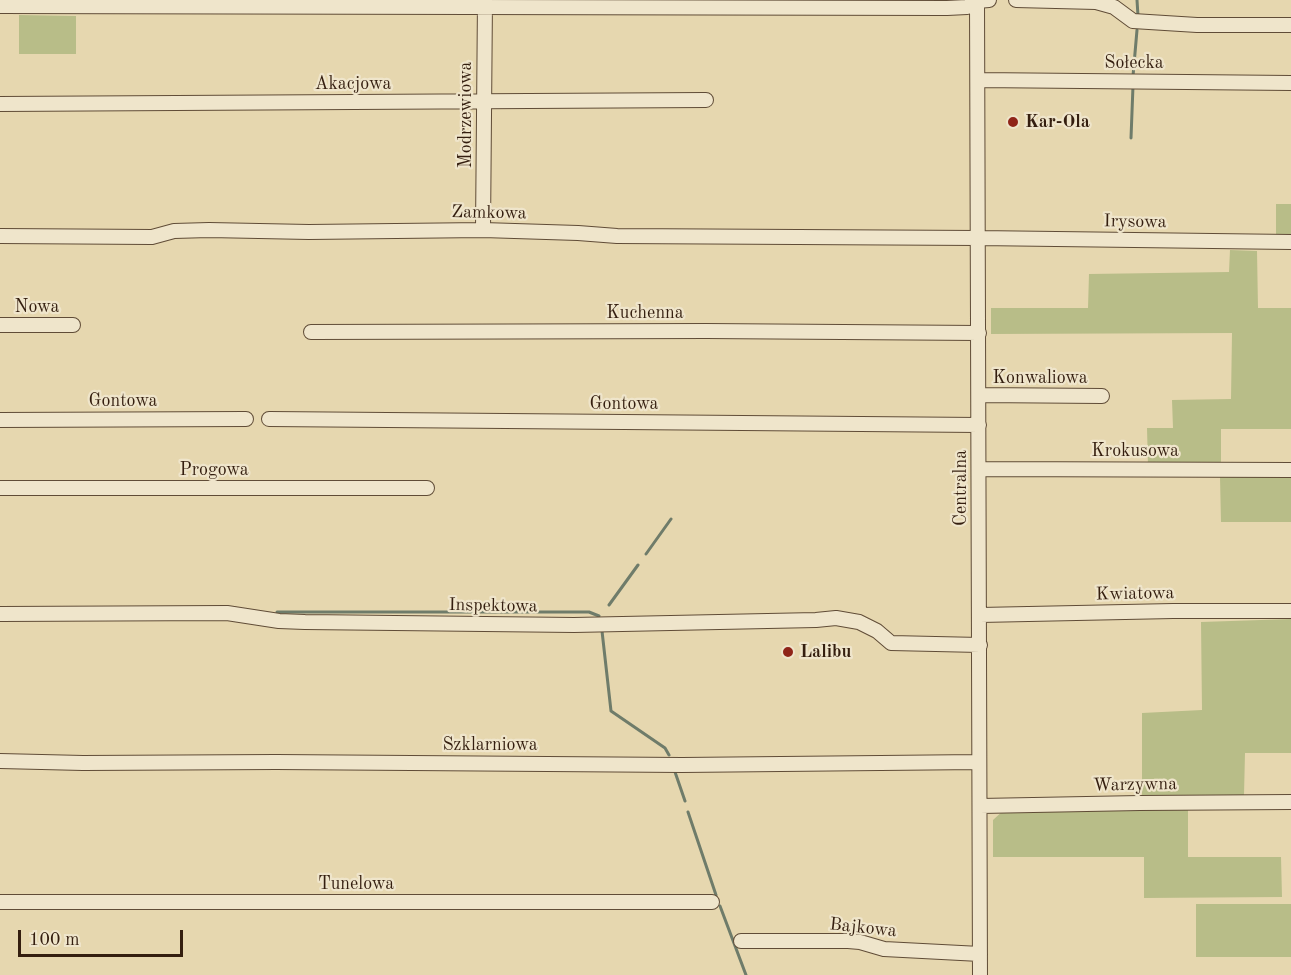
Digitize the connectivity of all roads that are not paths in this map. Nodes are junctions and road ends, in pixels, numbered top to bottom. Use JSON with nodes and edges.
{"nodes":[{"id":1,"x":977,"y":0,"type":"edge"},
{"id":2,"x":989,"y":0,"type":"edge"},
{"id":3,"x":1016,"y":0,"type":"edge"},
{"id":4,"x":485,"y":4,"type":"edge"},
{"id":5,"x":0,"y":6,"type":"edge"},
{"id":6,"x":1291,"y":25,"type":"edge"},
{"id":7,"x":978,"y":80,"type":"junction"},
{"id":8,"x":1291,"y":83,"type":"edge"},
{"id":9,"x":706,"y":100,"type":"dead end"},
{"id":10,"x":484,"y":101,"type":"junction"},
{"id":11,"x":0,"y":104,"type":"edge"},
{"id":12,"x":483,"y":230,"type":"junction"},
{"id":13,"x":0,"y":236,"type":"edge"},
{"id":14,"x":978,"y":238,"type":"junction"},
{"id":15,"x":1291,"y":242,"type":"edge"},
{"id":16,"x":0,"y":325,"type":"edge"},
{"id":17,"x":74,"y":326,"type":"dead end"},
{"id":18,"x":311,"y":332,"type":"dead end"},
{"id":19,"x":979,"y":333,"type":"junction"},
{"id":20,"x":979,"y":395,"type":"junction"},
{"id":21,"x":1102,"y":396,"type":"dead end"},
{"id":22,"x":246,"y":419,"type":"dead end"},
{"id":23,"x":269,"y":419,"type":"dead end"},
{"id":24,"x":0,"y":420,"type":"edge"},
{"id":25,"x":979,"y":425,"type":"junction"},
{"id":26,"x":979,"y":469,"type":"junction"},
{"id":27,"x":1291,"y":470,"type":"edge"},
{"id":28,"x":0,"y":488,"type":"edge"},
{"id":29,"x":428,"y":488,"type":"dead end"},
{"id":30,"x":1291,"y":611,"type":"edge"},
{"id":31,"x":0,"y":614,"type":"edge"},
{"id":32,"x":980,"y":615,"type":"junction"},
{"id":33,"x":980,"y":645,"type":"junction"},
{"id":34,"x":0,"y":761,"type":"edge"},
{"id":35,"x":980,"y":762,"type":"junction"},
{"id":36,"x":1291,"y":802,"type":"edge"},
{"id":37,"x":980,"y":806,"type":"junction"},
{"id":38,"x":0,"y":902,"type":"edge"},
{"id":39,"x":712,"y":902,"type":"dead end"},
{"id":40,"x":741,"y":941,"type":"dead end"},
{"id":41,"x":980,"y":954,"type":"junction"},
{"id":42,"x":981,"y":975,"type":"edge"}],
"edges":[{"from":1,"to":2,"type":"street"},
{"from":1,"to":4,"type":"street"},
{"from":1,"to":7,"type":"street","name":"Centralna"},
{"from":3,"to":6,"type":"street"},
{"from":4,"to":5,"type":"street"},
{"from":4,"to":10,"type":"street","name":"Modrzewiowa"},
{"from":7,"to":8,"type":"street","name":"Sołecka"},
{"from":7,"to":14,"type":"street","name":"Centralna"},
{"from":9,"to":10,"type":"street","name":"Akacjowa"},
{"from":10,"to":11,"type":"street","name":"Akacjowa"},
{"from":10,"to":12,"type":"street","name":"Modrzewiowa"},
{"from":12,"to":13,"type":"street","name":"Zamkowa"},
{"from":12,"to":14,"type":"street","name":"Zamkowa"},
{"from":14,"to":15,"type":"street","name":"Irysowa"},
{"from":14,"to":19,"type":"street","name":"Centralna"},
{"from":16,"to":17,"type":"street","name":"Nowa"},
{"from":18,"to":19,"type":"street","name":"Kuchenna"},
{"from":19,"to":20,"type":"street","name":"Centralna"},
{"from":20,"to":21,"type":"street","name":"Konwaliowa"},
{"from":20,"to":25,"type":"street","name":"Centralna"},
{"from":22,"to":24,"type":"street","name":"Gontowa"},
{"from":23,"to":25,"type":"street","name":"Gontowa"},
{"from":25,"to":26,"type":"street","name":"Centralna"},
{"from":26,"to":27,"type":"street","name":"Krokusowa"},
{"from":26,"to":32,"type":"street","name":"Centralna"},
{"from":28,"to":29,"type":"street","name":"Progowa"},
{"from":30,"to":32,"type":"street","name":"Kwiatowa"},
{"from":31,"to":33,"type":"street","name":"Inspektowa"},
{"from":32,"to":33,"type":"street","name":"Centralna"},
{"from":33,"to":35,"type":"street","name":"Centralna"},
{"from":34,"to":35,"type":"street","name":"Szklarniowa"},
{"from":35,"to":37,"type":"street","name":"Centralna"},
{"from":36,"to":37,"type":"street","name":"Warzywna"},
{"from":37,"to":41,"type":"street","name":"Centralna"},
{"from":38,"to":39,"type":"street","name":"Tunelowa"},
{"from":40,"to":41,"type":"street","name":"Bajkowa"},
{"from":41,"to":42,"type":"street","name":"Centralna"}]}
